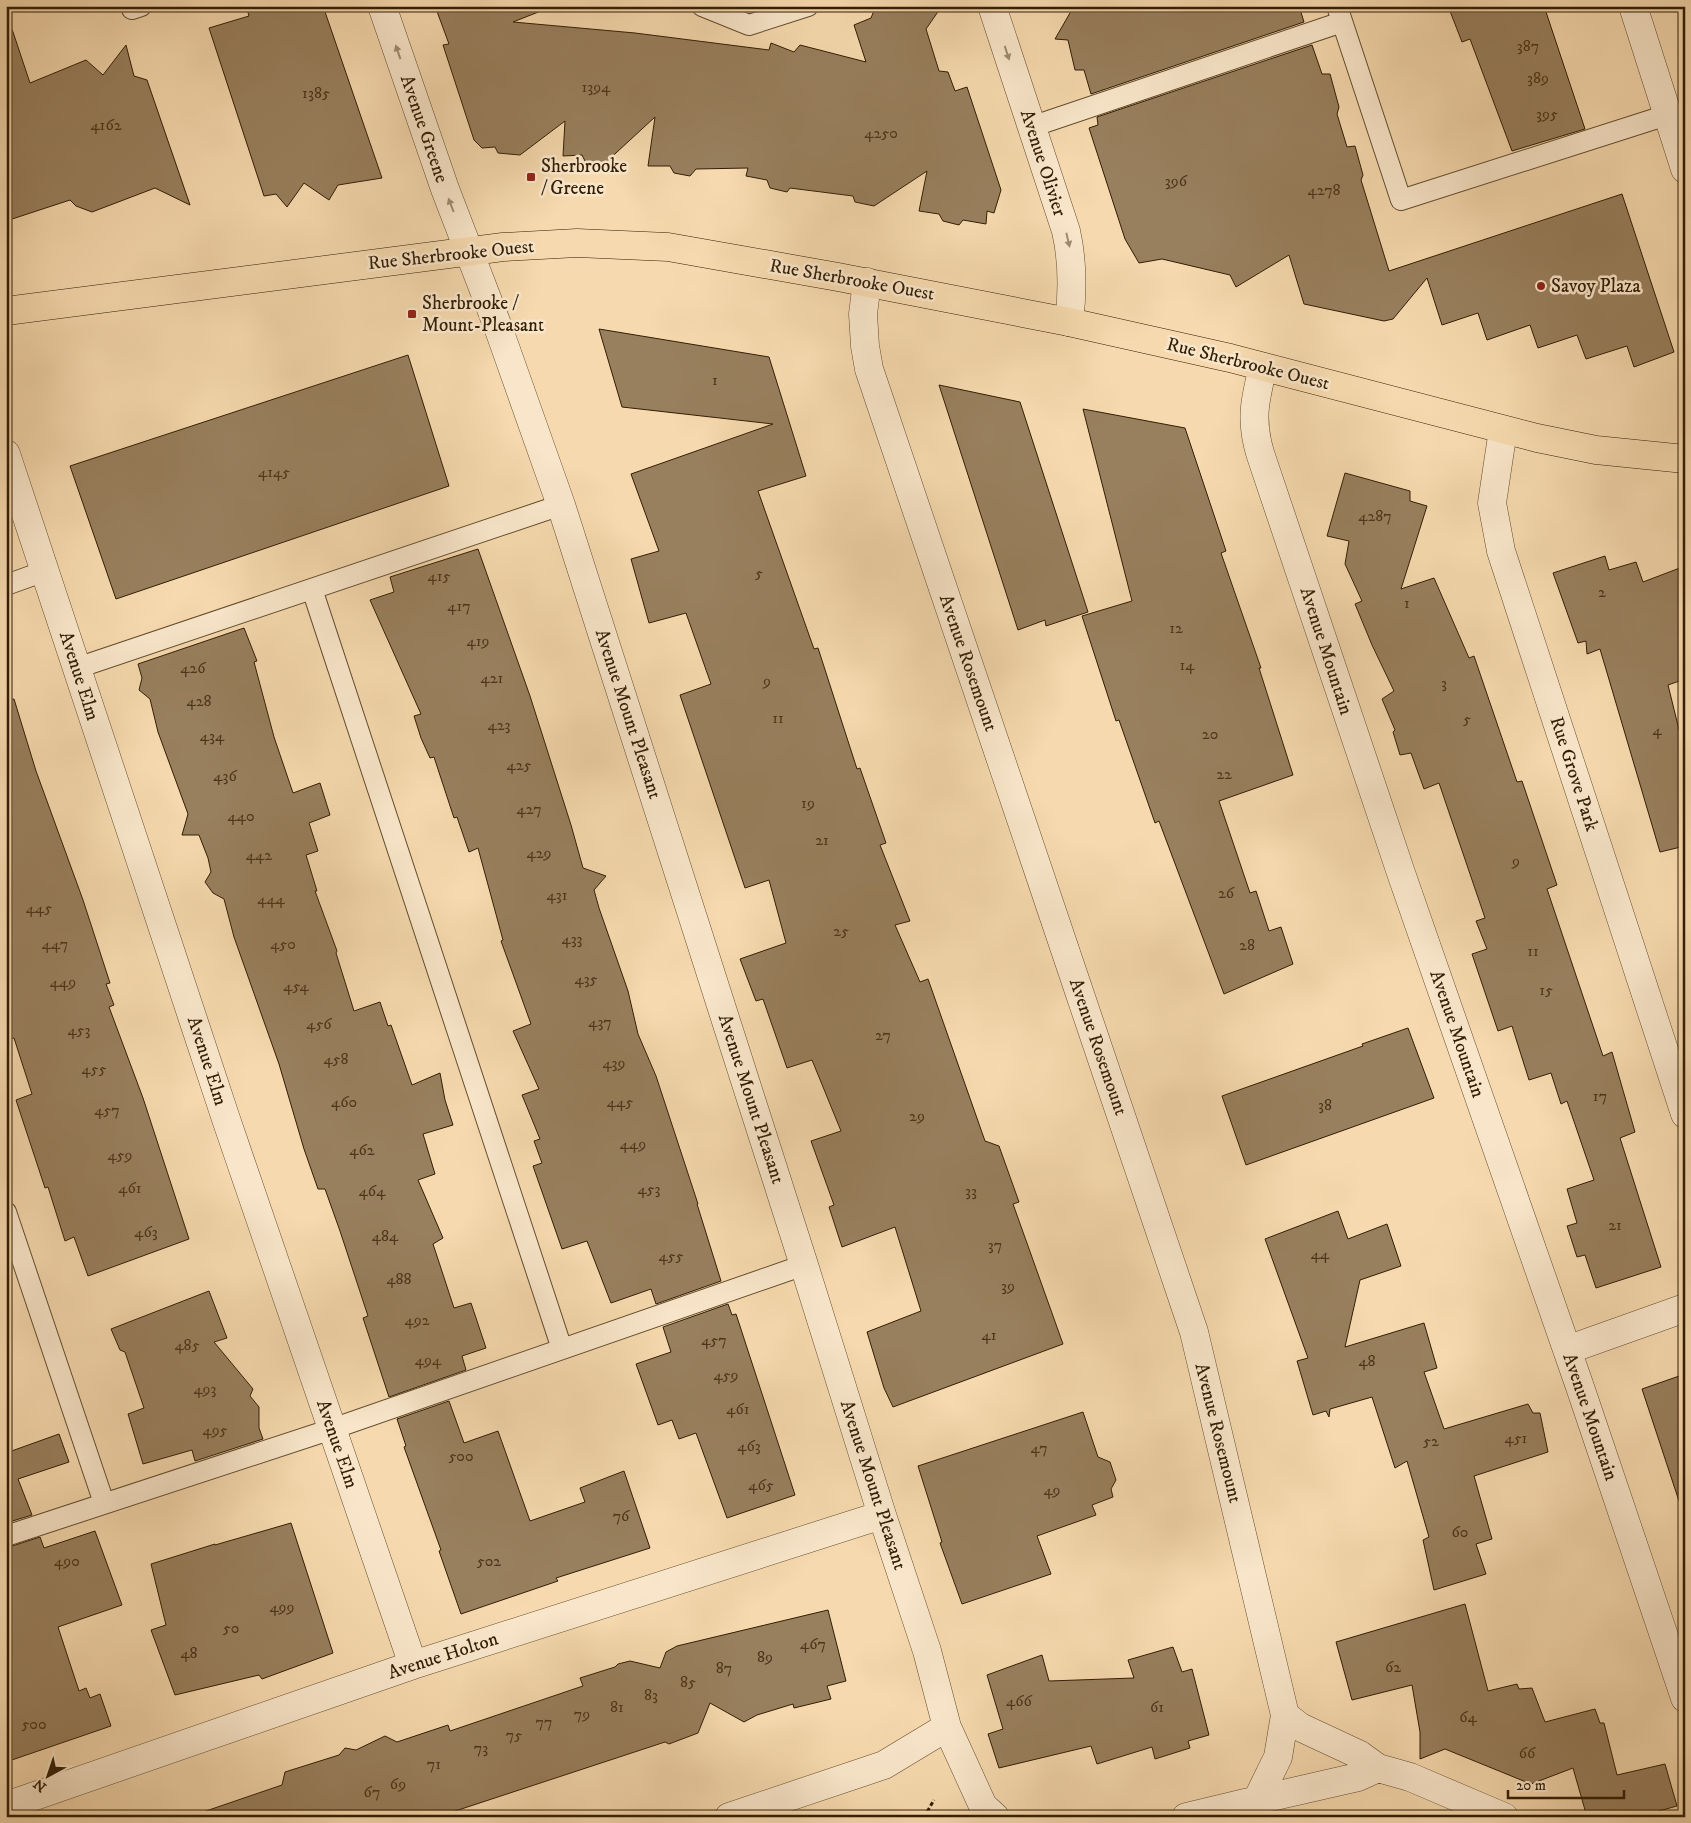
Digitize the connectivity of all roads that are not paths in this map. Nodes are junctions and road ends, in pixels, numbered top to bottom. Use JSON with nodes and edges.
{"nodes":[{"id":1,"x":131,"y":6,"type":"edge"},
{"id":2,"x":141,"y":6,"type":"edge"},
{"id":3,"x":382,"y":6,"type":"edge"},
{"id":4,"x":702,"y":6,"type":"edge"},
{"id":5,"x":808,"y":6,"type":"edge"},
{"id":6,"x":992,"y":6,"type":"edge"},
{"id":7,"x":1632,"y":6,"type":"edge"},
{"id":8,"x":1340,"y":14,"type":"edge"},
{"id":9,"x":1668,"y":115,"type":"junction"},
{"id":10,"x":1031,"y":127,"type":"junction"},
{"id":11,"x":1685,"y":169,"type":"edge"},
{"id":12,"x":469,"y":251,"type":"junction"},
{"id":13,"x":868,"y":282,"type":"junction"},
{"id":14,"x":6,"y":311,"type":"edge"},
{"id":15,"x":1069,"y":322,"type":"junction"},
{"id":16,"x":1263,"y":366,"type":"junction"},
{"id":17,"x":1503,"y":430,"type":"junction"},
{"id":18,"x":6,"y":454,"type":"edge"},
{"id":19,"x":1685,"y":459,"type":"edge"},
{"id":20,"x":561,"y":505,"type":"junction"},
{"id":21,"x":45,"y":572,"type":"junction"},
{"id":22,"x":6,"y":585,"type":"edge"},
{"id":23,"x":312,"y":589,"type":"junction"},
{"id":24,"x":77,"y":668,"type":"junction"},
{"id":25,"x":1685,"y":1114,"type":"edge"},
{"id":26,"x":6,"y":1212,"type":"edge"},
{"id":27,"x":804,"y":1265,"type":"junction"},
{"id":28,"x":1685,"y":1308,"type":"edge"},
{"id":29,"x":562,"y":1349,"type":"junction"},
{"id":30,"x":1567,"y":1350,"type":"junction"},
{"id":31,"x":332,"y":1429,"type":"junction"},
{"id":32,"x":104,"y":1503,"type":"junction"},
{"id":33,"x":882,"y":1515,"type":"junction"},
{"id":34,"x":6,"y":1536,"type":"edge"},
{"id":35,"x":412,"y":1665,"type":"junction"},
{"id":36,"x":1685,"y":1698,"type":"edge"},
{"id":37,"x":1285,"y":1715,"type":"junction"},
{"id":38,"x":947,"y":1726,"type":"junction"},
{"id":39,"x":1378,"y":1768,"type":"junction"},
{"id":40,"x":1257,"y":1800,"type":"junction"},
{"id":41,"x":6,"y":1806,"type":"edge"},
{"id":42,"x":729,"y":1817,"type":"edge"},
{"id":43,"x":995,"y":1817,"type":"edge"},
{"id":44,"x":1186,"y":1817,"type":"edge"},
{"id":45,"x":1504,"y":1817,"type":"edge"}],
"edges":[{"from":1,"to":2,"type":"lane"},
{"from":12,"to":3,"type":"street","name":"Avenue Greene","one_way":true},
{"from":4,"to":5,"type":"lane"},
{"from":6,"to":10,"type":"street","name":"Avenue Olivier","one_way":true},
{"from":7,"to":9,"type":"street"},
{"from":8,"to":9,"type":"lane"},
{"from":8,"to":10,"type":"lane"},
{"from":9,"to":11,"type":"street"},
{"from":10,"to":15,"type":"street","name":"Avenue Olivier","one_way":true},
{"from":12,"to":13,"type":"main road","name":"Rue Sherbrooke Ouest"},
{"from":12,"to":14,"type":"main road","name":"Rue Sherbrooke Ouest"},
{"from":12,"to":20,"type":"street","name":"Avenue Mount Pleasant"},
{"from":13,"to":15,"type":"main road","name":"Rue Sherbrooke Ouest"},
{"from":13,"to":37,"type":"street","name":"Avenue Rosemount"},
{"from":15,"to":16,"type":"main road","name":"Rue Sherbrooke Ouest"},
{"from":16,"to":17,"type":"main road","name":"Rue Sherbrooke Ouest"},
{"from":16,"to":30,"type":"street","name":"Avenue Mountain"},
{"from":17,"to":19,"type":"main road","name":"Rue Sherbrooke Ouest"},
{"from":17,"to":25,"type":"street","name":"Rue Grove Park"},
{"from":18,"to":21,"type":"street","name":"Avenue Elm"},
{"from":20,"to":23,"type":"lane"},
{"from":20,"to":27,"type":"street","name":"Avenue Mount Pleasant"},
{"from":21,"to":22,"type":"lane"},
{"from":21,"to":24,"type":"street","name":"Avenue Elm"},
{"from":23,"to":24,"type":"lane"},
{"from":23,"to":29,"type":"lane"},
{"from":24,"to":31,"type":"street","name":"Avenue Elm"},
{"from":26,"to":32,"type":"lane"},
{"from":27,"to":29,"type":"lane"},
{"from":27,"to":33,"type":"street","name":"Avenue Mount Pleasant"},
{"from":28,"to":30,"type":"street"},
{"from":29,"to":31,"type":"lane"},
{"from":30,"to":36,"type":"street","name":"Avenue Mountain"},
{"from":31,"to":32,"type":"lane"},
{"from":31,"to":35,"type":"street","name":"Avenue Elm"},
{"from":32,"to":34,"type":"lane"},
{"from":33,"to":35,"type":"street","name":"Avenue Holton"},
{"from":33,"to":38,"type":"street","name":"Avenue Mount Pleasant"},
{"from":35,"to":41,"type":"street","name":"Avenue Holton"},
{"from":37,"to":39,"type":"street"},
{"from":37,"to":40,"type":"street"},
{"from":38,"to":42,"type":"street"},
{"from":38,"to":43,"type":"street","name":"Avenue Mount Pleasant"},
{"from":39,"to":40,"type":"street"},
{"from":39,"to":45,"type":"street"},
{"from":40,"to":44,"type":"street"}]}
